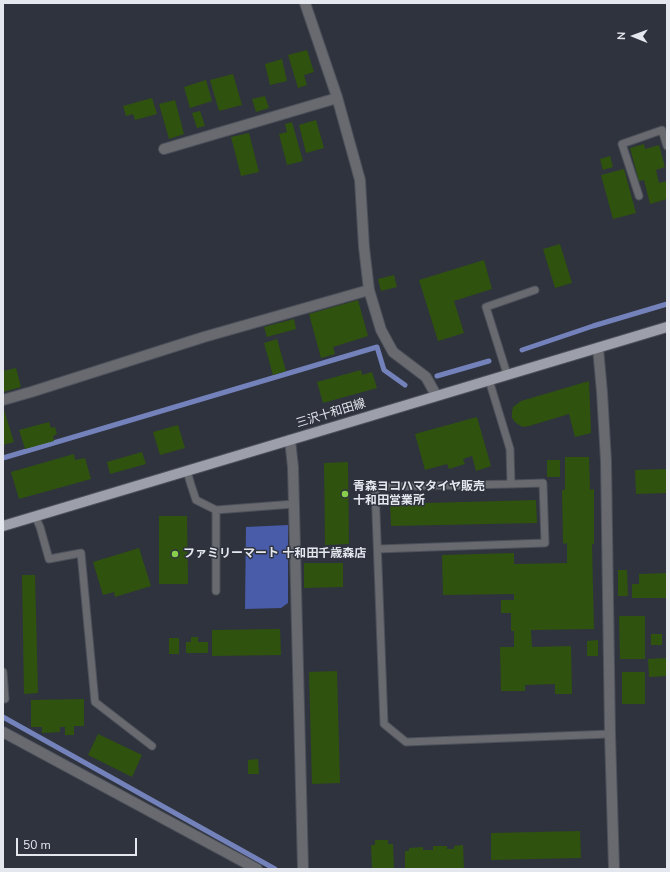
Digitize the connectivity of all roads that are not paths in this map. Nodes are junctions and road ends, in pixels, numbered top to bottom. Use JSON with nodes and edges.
{"nodes":[{"id":1,"x":305,"y":3,"type":"edge"},
{"id":2,"x":337,"y":98,"type":"junction"},
{"id":3,"x":667,"y":146,"type":"edge"},
{"id":4,"x":164,"y":149,"type":"dead end"},
{"id":5,"x":639,"y":196,"type":"dead end"},
{"id":6,"x":369,"y":290,"type":"junction"},
{"id":7,"x":535,"y":290,"type":"dead end"},
{"id":8,"x":667,"y":327,"type":"edge"},
{"id":9,"x":598,"y":348,"type":"junction"},
{"id":10,"x":507,"y":374,"type":"junction"},
{"id":11,"x":489,"y":380,"type":"junction"},
{"id":12,"x":436,"y":395,"type":"junction"},
{"id":13,"x":3,"y":400,"type":"edge"},
{"id":14,"x":290,"y":440,"type":"junction"},
{"id":15,"x":187,"y":471,"type":"junction"},
{"id":16,"x":511,"y":484,"type":"junction"},
{"id":17,"x":294,"y":504,"type":"junction"},
{"id":18,"x":216,"y":510,"type":"junction"},
{"id":19,"x":35,"y":516,"type":"junction"},
{"id":20,"x":3,"y":526,"type":"edge"},
{"id":21,"x":378,"y":549,"type":"junction"},
{"id":22,"x":216,"y":591,"type":"dead end"},
{"id":23,"x":3,"y":672,"type":"edge"},
{"id":24,"x":5,"y":699,"type":"dead end"},
{"id":25,"x":3,"y":732,"type":"edge"},
{"id":26,"x":610,"y":734,"type":"junction"},
{"id":27,"x":152,"y":746,"type":"dead end"},
{"id":28,"x":257,"y":869,"type":"edge"},
{"id":29,"x":303,"y":869,"type":"edge"},
{"id":30,"x":614,"y":869,"type":"edge"}],
"edges":[{"from":1,"to":2,"type":"street"},
{"from":2,"to":4,"type":"street"},
{"from":2,"to":6,"type":"street"},
{"from":3,"to":5,"type":"lane"},
{"from":6,"to":12,"type":"street"},
{"from":6,"to":13,"type":"street"},
{"from":7,"to":10,"type":"lane"},
{"from":8,"to":9,"type":"main road","name":"三沢十和田線"},
{"from":9,"to":10,"type":"main road","name":"三沢十和田線"},
{"from":9,"to":26,"type":"street"},
{"from":10,"to":11,"type":"main road","name":"三沢十和田線"},
{"from":11,"to":12,"type":"main road","name":"三沢十和田線"},
{"from":11,"to":16,"type":"lane"},
{"from":12,"to":14,"type":"main road","name":"三沢十和田線"},
{"from":14,"to":15,"type":"main road","name":"三沢十和田線"},
{"from":14,"to":17,"type":"street"},
{"from":15,"to":18,"type":"lane"},
{"from":15,"to":19,"type":"main road","name":"三沢十和田線"},
{"from":16,"to":21,"type":"lane"},
{"from":16,"to":21,"type":"lane"},
{"from":17,"to":18,"type":"lane"},
{"from":17,"to":29,"type":"street"},
{"from":18,"to":22,"type":"lane"},
{"from":19,"to":20,"type":"main road","name":"三沢十和田線"},
{"from":19,"to":27,"type":"lane"},
{"from":21,"to":26,"type":"lane"},
{"from":23,"to":24,"type":"lane"},
{"from":25,"to":28,"type":"street"},
{"from":26,"to":30,"type":"street"}]}
